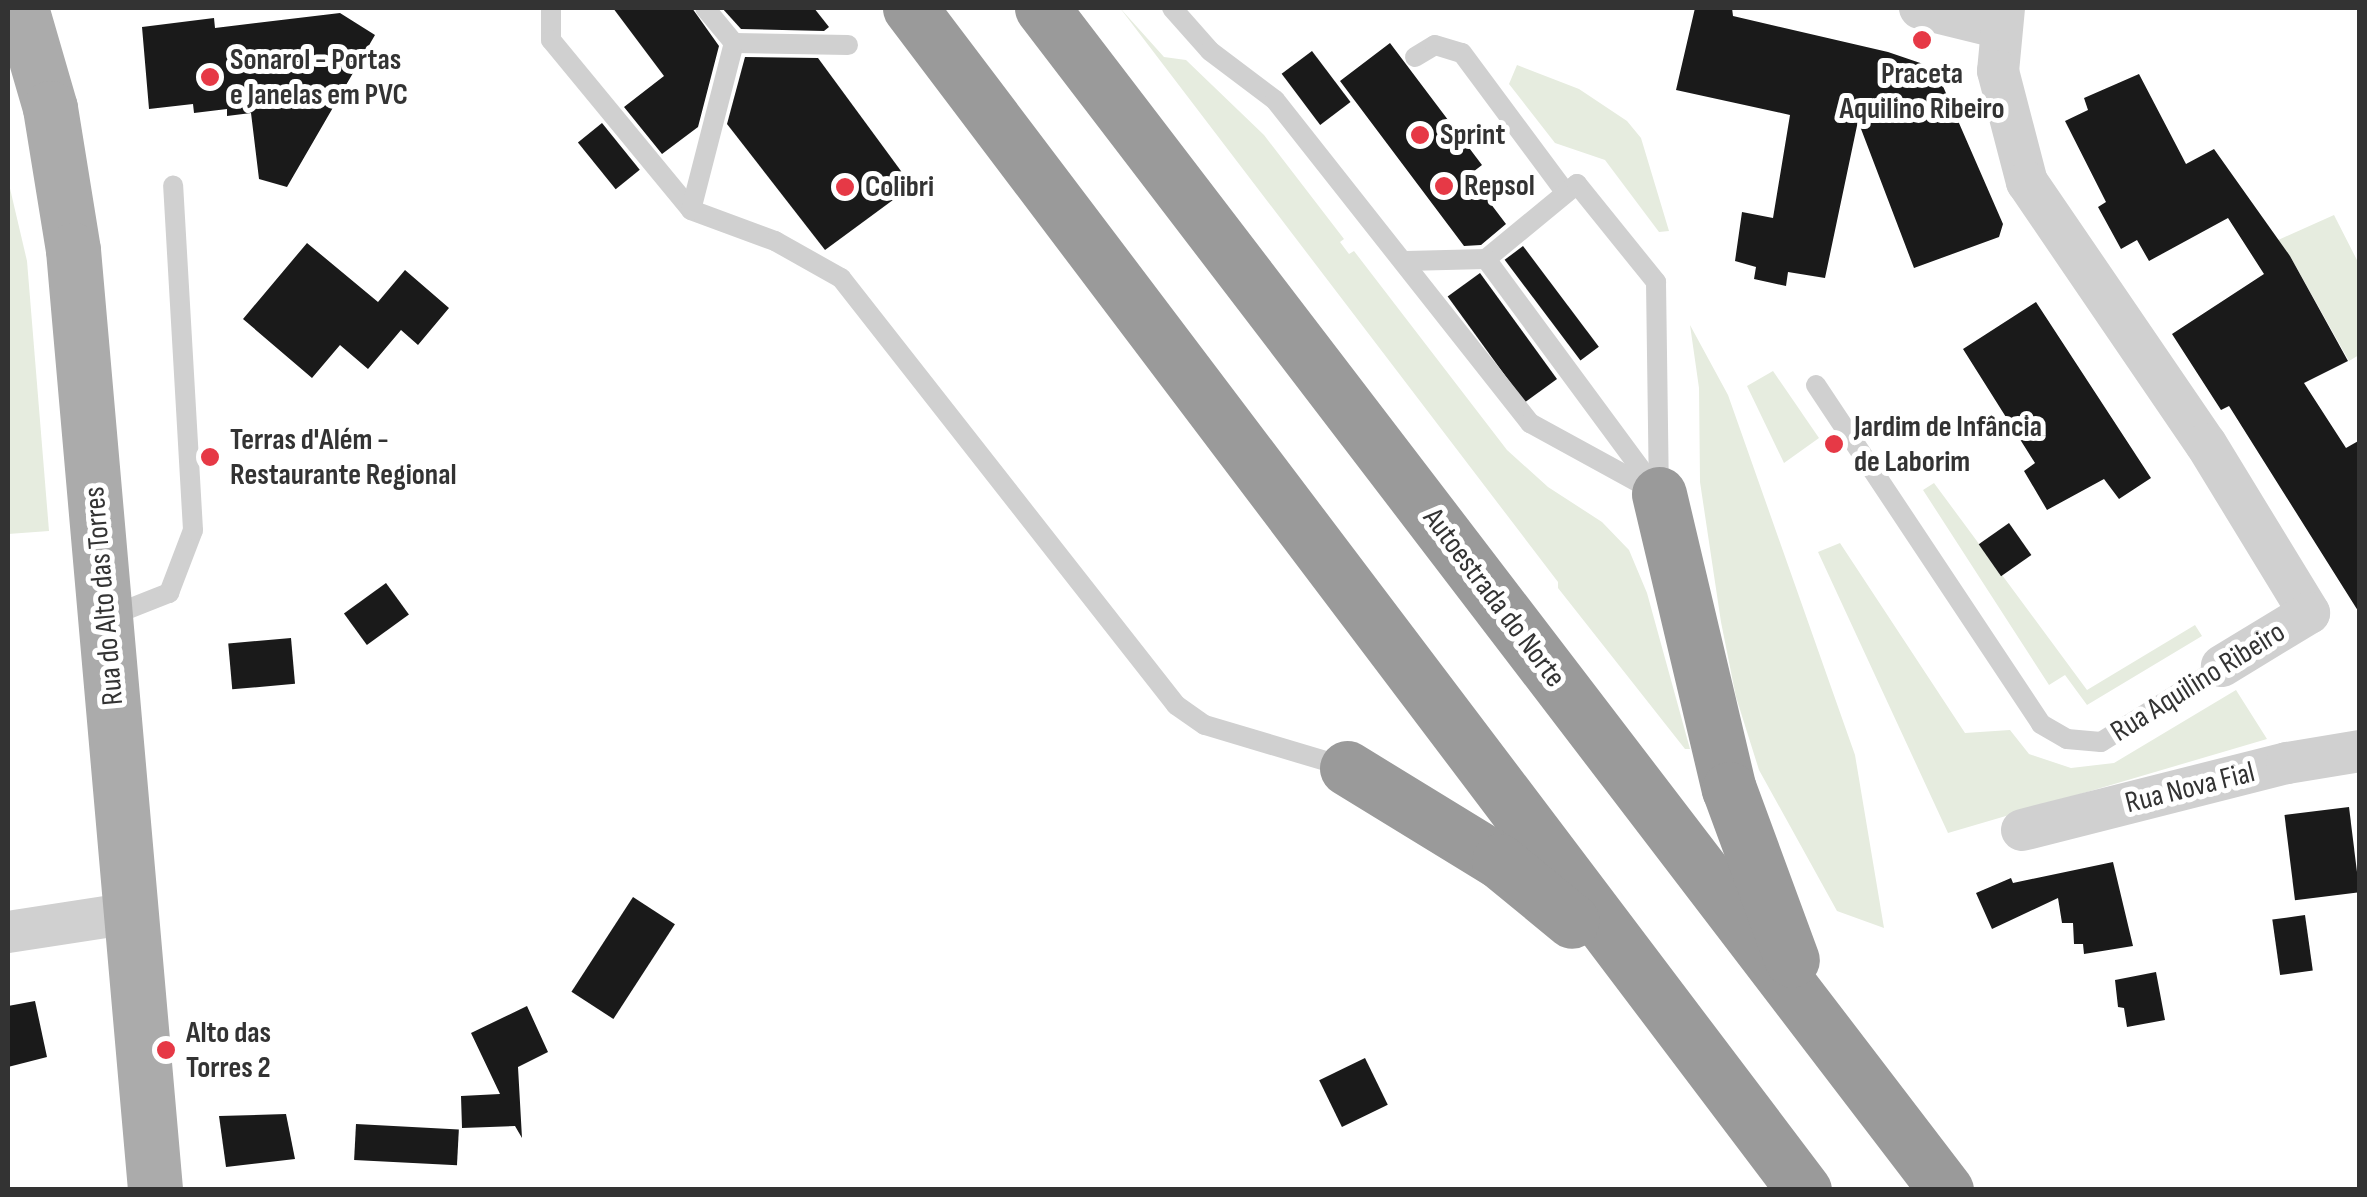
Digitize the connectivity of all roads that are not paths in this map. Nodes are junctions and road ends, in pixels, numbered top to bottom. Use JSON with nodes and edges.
{"nodes":[{"id":1,"x":20,"y":8,"type":"edge"},
{"id":2,"x":551,"y":8,"type":"edge"},
{"id":3,"x":705,"y":8,"type":"edge"},
{"id":4,"x":910,"y":8,"type":"edge"},
{"id":5,"x":1042,"y":8,"type":"edge"},
{"id":6,"x":1172,"y":8,"type":"edge"},
{"id":7,"x":1920,"y":8,"type":"edge"},
{"id":8,"x":2003,"y":18,"type":"edge"},
{"id":9,"x":734,"y":43,"type":"junction"},
{"id":10,"x":848,"y":45,"type":"dead end"},
{"id":11,"x":1415,"y":57,"type":"dead end"},
{"id":12,"x":173,"y":186,"type":"dead end"},
{"id":13,"x":1566,"y":193,"type":"junction"},
{"id":14,"x":691,"y":210,"type":"junction"},
{"id":15,"x":1486,"y":259,"type":"junction"},
{"id":16,"x":1406,"y":261,"type":"junction"},
{"id":17,"x":1816,"y":385,"type":"dead end"},
{"id":18,"x":1659,"y":494,"type":"junction"},
{"id":19,"x":106,"y":617,"type":"junction"},
{"id":20,"x":2222,"y":666,"type":"joint"},
{"id":21,"x":2360,"y":751,"type":"edge"},
{"id":22,"x":1348,"y":768,"type":"joint"},
{"id":23,"x":2022,"y":830,"type":"dead end"},
{"id":24,"x":132,"y":913,"type":"junction"},
{"id":25,"x":8,"y":932,"type":"edge"},
{"id":26,"x":1640,"y":976,"type":"junction"},
{"id":27,"x":1813,"y":1014,"type":"junction"},
{"id":28,"x":155,"y":1190,"type":"edge"},
{"id":29,"x":1804,"y":1190,"type":"edge"},
{"id":30,"x":1946,"y":1190,"type":"edge"}],
"edges":[{"from":1,"to":19,"type":"main road","name":"Rua do Alto das Torres"},
{"from":2,"to":14,"type":"lane"},
{"from":3,"to":9,"type":"lane"},
{"from":4,"to":26,"type":"highway"},
{"from":5,"to":27,"type":"highway","name":"Autoestrada do Norte"},
{"from":6,"to":16,"type":"lane"},
{"from":7,"to":8,"type":"street"},
{"from":8,"to":20,"type":"street","name":"Rua Aquilino Ribeiro"},
{"from":9,"to":10,"type":"lane"},
{"from":9,"to":14,"type":"lane"},
{"from":11,"to":13,"type":"lane"},
{"from":12,"to":19,"type":"lane"},
{"from":13,"to":15,"type":"lane"},
{"from":13,"to":18,"type":"lane"},
{"from":14,"to":22,"type":"lane"},
{"from":15,"to":16,"type":"lane"},
{"from":15,"to":18,"type":"lane"},
{"from":16,"to":18,"type":"lane"},
{"from":17,"to":20,"type":"lane","name":"Rua Aquilino Ribeiro"},
{"from":18,"to":27,"type":"highway"},
{"from":19,"to":24,"type":"main road","name":"Rua do Alto das Torres"},
{"from":21,"to":23,"type":"street","name":"Rua Nova Fial"},
{"from":22,"to":26,"type":"highway"},
{"from":24,"to":25,"type":"street"},
{"from":24,"to":28,"type":"main road","name":"Rua do Alto das Torres"},
{"from":26,"to":29,"type":"highway"},
{"from":27,"to":30,"type":"highway","name":"Autoestrada do Norte"}]}
